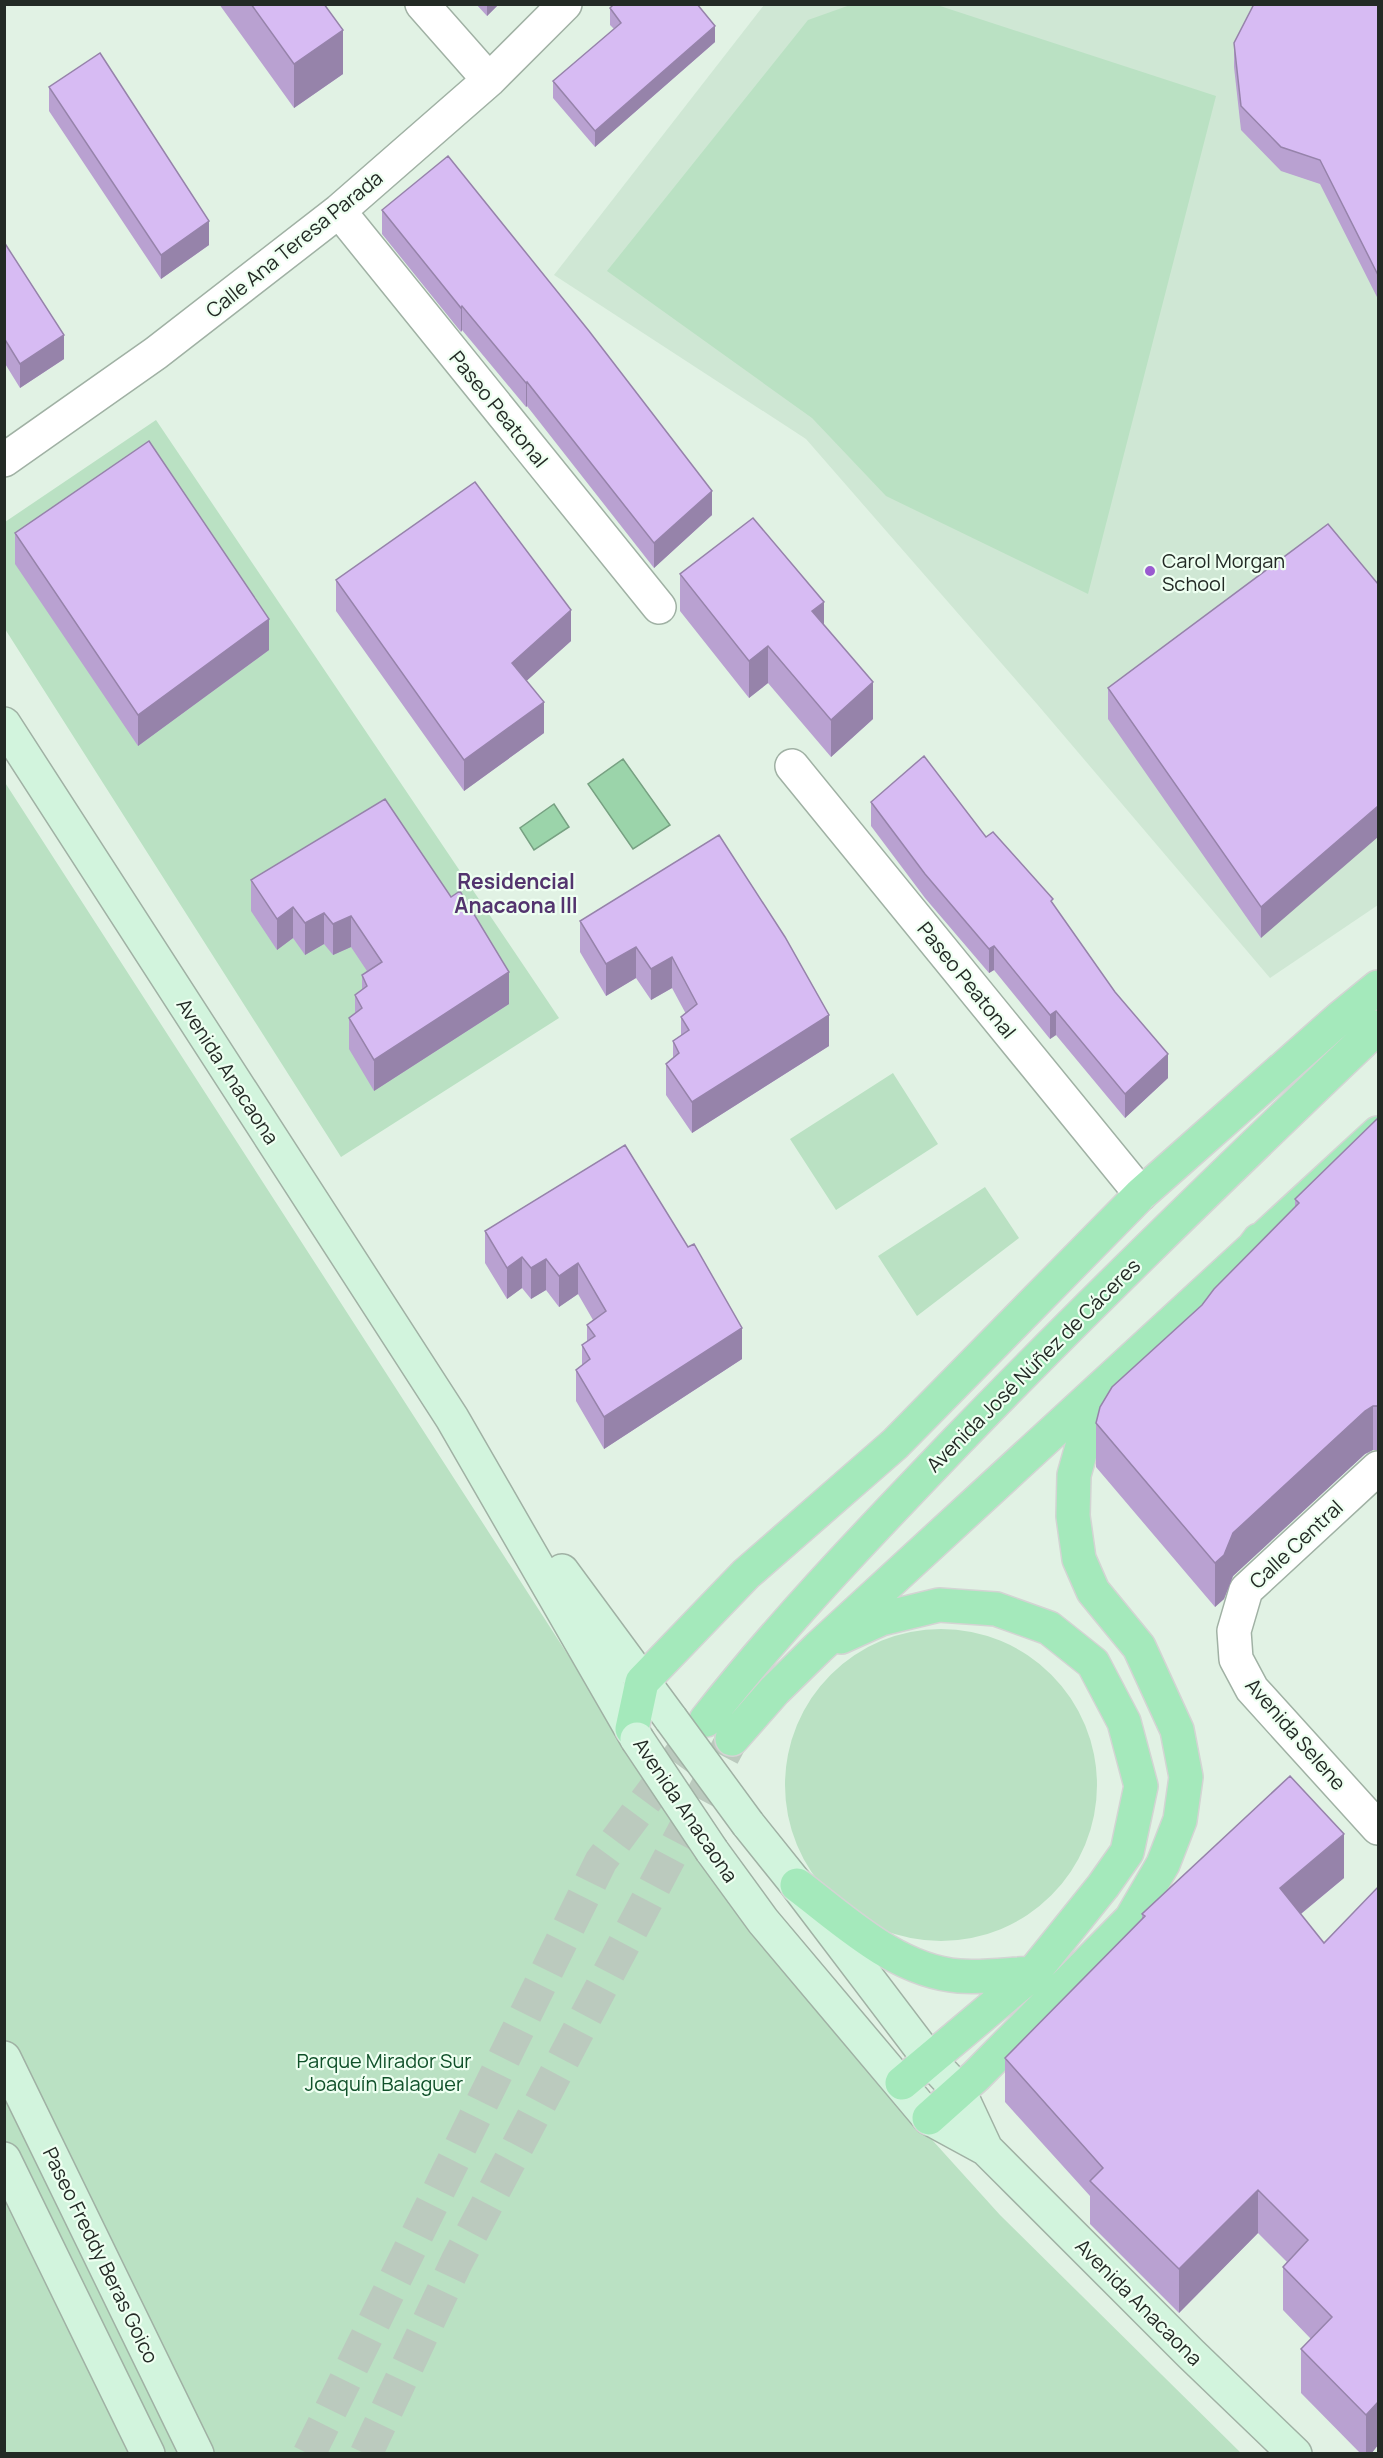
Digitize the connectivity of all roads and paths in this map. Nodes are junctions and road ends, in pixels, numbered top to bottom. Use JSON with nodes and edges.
{"nodes":[{"id":1,"x":422,"y":4,"type":"edge"},
{"id":2,"x":565,"y":4,"type":"edge"},
{"id":3,"x":489,"y":80,"type":"junction"},
{"id":4,"x":339,"y":211,"type":"junction"},
{"id":5,"x":4,"y":460,"type":"edge"},
{"id":6,"x":659,"y":607,"type":"dead end"},
{"id":7,"x":4,"y":724,"type":"edge"},
{"id":8,"x":792,"y":766,"type":"dead end"},
{"id":9,"x":1378,"y":987,"type":"edge"},
{"id":10,"x":1378,"y":1028,"type":"edge"},
{"id":11,"x":1378,"y":1133,"type":"edge"},
{"id":12,"x":1141,"y":1194,"type":"junction"},
{"id":13,"x":1259,"y":1240,"type":"junction"},
{"id":14,"x":452,"y":1418,"type":"junction"},
{"id":15,"x":1378,"y":1468,"type":"edge"},
{"id":16,"x":1234,"y":1631,"type":"joint"},
{"id":17,"x":818,"y":1648,"type":"junction"},
{"id":18,"x":642,"y":1682,"type":"junction"},
{"id":19,"x":706,"y":1720,"type":"tunnel mouth"},
{"id":20,"x":635,"y":1734,"type":"junction"},
{"id":21,"x":732,"y":1739,"type":"tunnel mouth"},
{"id":22,"x":1378,"y":1828,"type":"edge"},
{"id":23,"x":797,"y":1885,"type":"junction"},
{"id":24,"x":1033,"y":1973,"type":"junction"},
{"id":25,"x":4,"y":2058,"type":"edge"},
{"id":26,"x":930,"y":2059,"type":"junction"},
{"id":27,"x":902,"y":2083,"type":"junction"},
{"id":28,"x":959,"y":2091,"type":"junction"},
{"id":29,"x":929,"y":2118,"type":"junction"},
{"id":30,"x":986,"y":2149,"type":"junction"},
{"id":31,"x":4,"y":2159,"type":"edge"},
{"id":32,"x":148,"y":2454,"type":"edge"},
{"id":33,"x":197,"y":2454,"type":"edge"},
{"id":34,"x":1295,"y":2454,"type":"edge"}],
"edges":[{"from":1,"to":3,"type":"street"},
{"from":2,"to":3,"type":"street","name":"Calle Ana Teresa Parada"},
{"from":3,"to":4,"type":"street","name":"Calle Ana Teresa Parada"},
{"from":4,"to":5,"type":"street","name":"Calle Ana Teresa Parada"},
{"from":4,"to":6,"type":"street","name":"Paseo Peatonal"},
{"from":7,"to":14,"type":"main road","name":"Avenida Anacaona"},
{"from":8,"to":12,"type":"street","name":"Paseo Peatonal"},
{"from":9,"to":12,"type":"main road"},
{"from":10,"to":19,"type":"main road","name":"Avenida José Núñez de Cáceres"},
{"from":11,"to":13,"type":"main road"},
{"from":12,"to":18,"type":"main road"},
{"from":13,"to":17,"type":"main road"},
{"from":13,"to":28,"type":"main road"},
{"from":14,"to":18,"type":"main road","name":"Avenida Anacaona"},
{"from":14,"to":20,"type":"main road","name":"Avenida Anacaona"},
{"from":15,"to":16,"type":"street","name":"Calle Central"},
{"from":16,"to":22,"type":"street","name":"Avenida Selene"},
{"from":17,"to":21,"type":"main road"},
{"from":17,"to":24,"type":"main road"},
{"from":18,"to":20,"type":"main road"},
{"from":18,"to":23,"type":"main road","name":"Avenida Anacaona","bridge":true},
{"from":20,"to":27,"type":"main road","name":"Avenida Anacaona","bridge":true},
{"from":23,"to":24,"type":"main road"},
{"from":23,"to":26,"type":"main road","name":"Avenida Anacaona"},
{"from":24,"to":26,"type":"main road"},
{"from":25,"to":33,"type":"main road","name":"Paseo Freddy Beras Goico"},
{"from":26,"to":27,"type":"main road"},
{"from":26,"to":28,"type":"main road","name":"Avenida Anacaona"},
{"from":27,"to":29,"type":"main road","name":"Avenida Anacaona"},
{"from":28,"to":29,"type":"main road"},
{"from":28,"to":30,"type":"main road","name":"Avenida Anacaona"},
{"from":29,"to":30,"type":"main road","name":"Avenida Anacaona"},
{"from":30,"to":34,"type":"main road","name":"Avenida Anacaona"},
{"from":31,"to":32,"type":"main road"}]}
